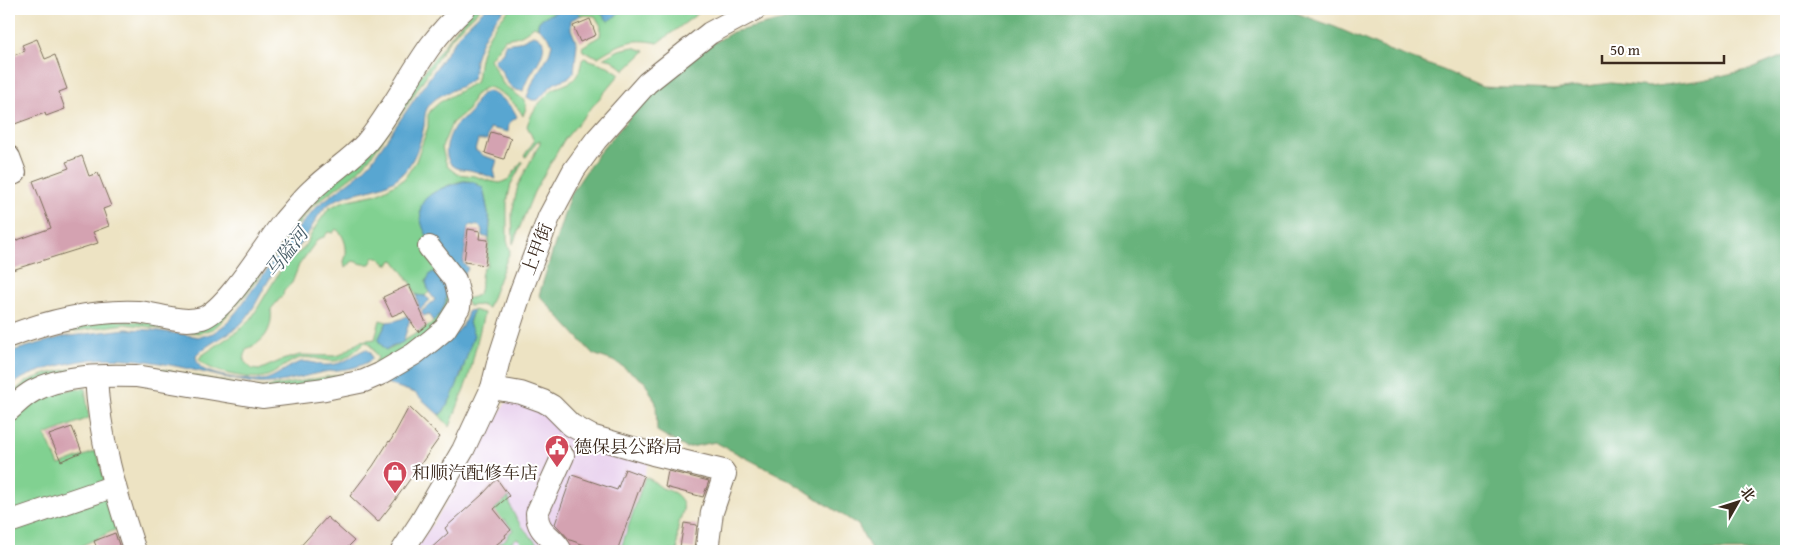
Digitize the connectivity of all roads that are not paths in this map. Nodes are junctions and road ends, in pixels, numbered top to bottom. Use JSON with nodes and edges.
{"nodes":[{"id":1,"x":464,"y":9,"type":"edge"},
{"id":2,"x":734,"y":9,"type":"edge"},
{"id":3,"x":755,"y":9,"type":"edge"},
{"id":4,"x":9,"y":157,"type":"edge"},
{"id":5,"x":9,"y":176,"type":"edge"},
{"id":6,"x":429,"y":247,"type":"dead end"},
{"id":7,"x":9,"y":336,"type":"edge"},
{"id":8,"x":96,"y":377,"type":"junction"},
{"id":9,"x":492,"y":388,"type":"junction"},
{"id":10,"x":9,"y":410,"type":"edge"},
{"id":11,"x":563,"y":456,"type":"dead end"},
{"id":12,"x":115,"y":486,"type":"junction"},
{"id":13,"x":9,"y":522,"type":"edge"},
{"id":14,"x":135,"y":551,"type":"edge"},
{"id":15,"x":387,"y":551,"type":"edge"},
{"id":16,"x":402,"y":551,"type":"edge"},
{"id":17,"x":561,"y":551,"type":"edge"},
{"id":18,"x":707,"y":551,"type":"edge"}],
"edges":[{"from":1,"to":7,"type":"street"},
{"from":2,"to":15,"type":"street","name":"上甲街"},
{"from":3,"to":9,"type":"street","name":"上甲街"},
{"from":4,"to":5,"type":"street"},
{"from":6,"to":8,"type":"street"},
{"from":8,"to":10,"type":"street"},
{"from":8,"to":12,"type":"street"},
{"from":9,"to":16,"type":"street","name":"上甲街"},
{"from":9,"to":18,"type":"street"},
{"from":11,"to":17,"type":"street"},
{"from":12,"to":13,"type":"street"},
{"from":12,"to":14,"type":"street"}]}
